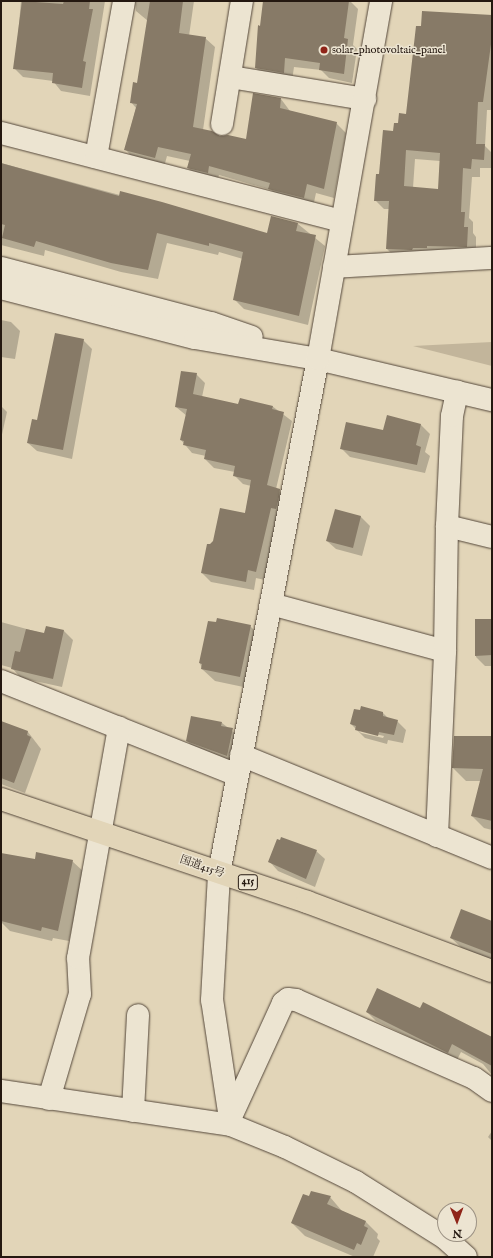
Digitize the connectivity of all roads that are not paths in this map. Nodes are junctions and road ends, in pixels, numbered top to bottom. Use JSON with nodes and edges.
{"nodes":[{"id":1,"x":124,"y":1,"type":"edge"},
{"id":2,"x":242,"y":1,"type":"edge"},
{"id":3,"x":381,"y":1,"type":"edge"},
{"id":4,"x":230,"y":77,"type":"junction"},
{"id":5,"x":365,"y":99,"type":"junction"},
{"id":6,"x":222,"y":124,"type":"dead end"},
{"id":7,"x":1,"y":133,"type":"edge"},
{"id":8,"x":96,"y":157,"type":"junction"},
{"id":9,"x":342,"y":221,"type":"junction"},
{"id":10,"x":492,"y":258,"type":"edge"},
{"id":11,"x":334,"y":267,"type":"junction"},
{"id":12,"x":1,"y":268,"type":"edge"},
{"id":13,"x":1,"y":288,"type":"edge"},
{"id":14,"x":318,"y":359,"type":"junction"},
{"id":15,"x":457,"y":392,"type":"junction"},
{"id":16,"x":492,"y":400,"type":"edge"},
{"id":17,"x":447,"y":526,"type":"junction"},
{"id":18,"x":492,"y":537,"type":"edge"},
{"id":19,"x":271,"y":604,"type":"junction"},
{"id":20,"x":445,"y":651,"type":"junction"},
{"id":21,"x":1,"y":681,"type":"edge"},
{"id":22,"x":119,"y":728,"type":"junction"},
{"id":23,"x":239,"y":765,"type":"junction"},
{"id":24,"x":1,"y":799,"type":"edge"},
{"id":25,"x":100,"y":833,"type":"junction"},
{"id":26,"x":437,"y":836,"type":"junction"},
{"id":27,"x":492,"y":858,"type":"edge"},
{"id":28,"x":219,"y":873,"type":"junction"},
{"id":29,"x":492,"y":971,"type":"edge"},
{"id":30,"x":138,"y":1015,"type":"dead end"},
{"id":31,"x":1,"y":1091,"type":"edge"},
{"id":32,"x":492,"y":1091,"type":"edge"},
{"id":33,"x":49,"y":1099,"type":"junction"},
{"id":34,"x":133,"y":1111,"type":"junction"},
{"id":35,"x":230,"y":1122,"type":"junction"},
{"id":36,"x":466,"y":1257,"type":"edge"}],
"edges":[{"from":1,"to":8,"type":"street"},
{"from":2,"to":4,"type":"street"},
{"from":3,"to":5,"type":"street"},
{"from":4,"to":5,"type":"street"},
{"from":4,"to":6,"type":"street"},
{"from":5,"to":9,"type":"street"},
{"from":7,"to":8,"type":"street"},
{"from":8,"to":9,"type":"street"},
{"from":9,"to":11,"type":"street"},
{"from":10,"to":11,"type":"street"},
{"from":11,"to":14,"type":"street"},
{"from":12,"to":14,"type":"street"},
{"from":13,"to":14,"type":"street"},
{"from":14,"to":15,"type":"street"},
{"from":14,"to":19,"type":"street"},
{"from":15,"to":16,"type":"street"},
{"from":15,"to":17,"type":"street"},
{"from":17,"to":18,"type":"street"},
{"from":17,"to":20,"type":"street"},
{"from":19,"to":20,"type":"street"},
{"from":19,"to":23,"type":"street"},
{"from":20,"to":26,"type":"street"},
{"from":21,"to":22,"type":"street"},
{"from":22,"to":23,"type":"street"},
{"from":22,"to":25,"type":"street"},
{"from":23,"to":26,"type":"street"},
{"from":23,"to":28,"type":"street"},
{"from":24,"to":25,"type":"highway","name":"国道415号","number":"415"},
{"from":25,"to":28,"type":"highway","name":"国道415号","number":"415"},
{"from":25,"to":33,"type":"street"},
{"from":26,"to":27,"type":"street"},
{"from":28,"to":29,"type":"highway","name":"国道415号","number":"415"},
{"from":28,"to":35,"type":"street"},
{"from":30,"to":34,"type":"street"},
{"from":31,"to":33,"type":"street"},
{"from":32,"to":35,"type":"street"},
{"from":33,"to":34,"type":"street"},
{"from":34,"to":35,"type":"street"},
{"from":35,"to":36,"type":"street"}]}
